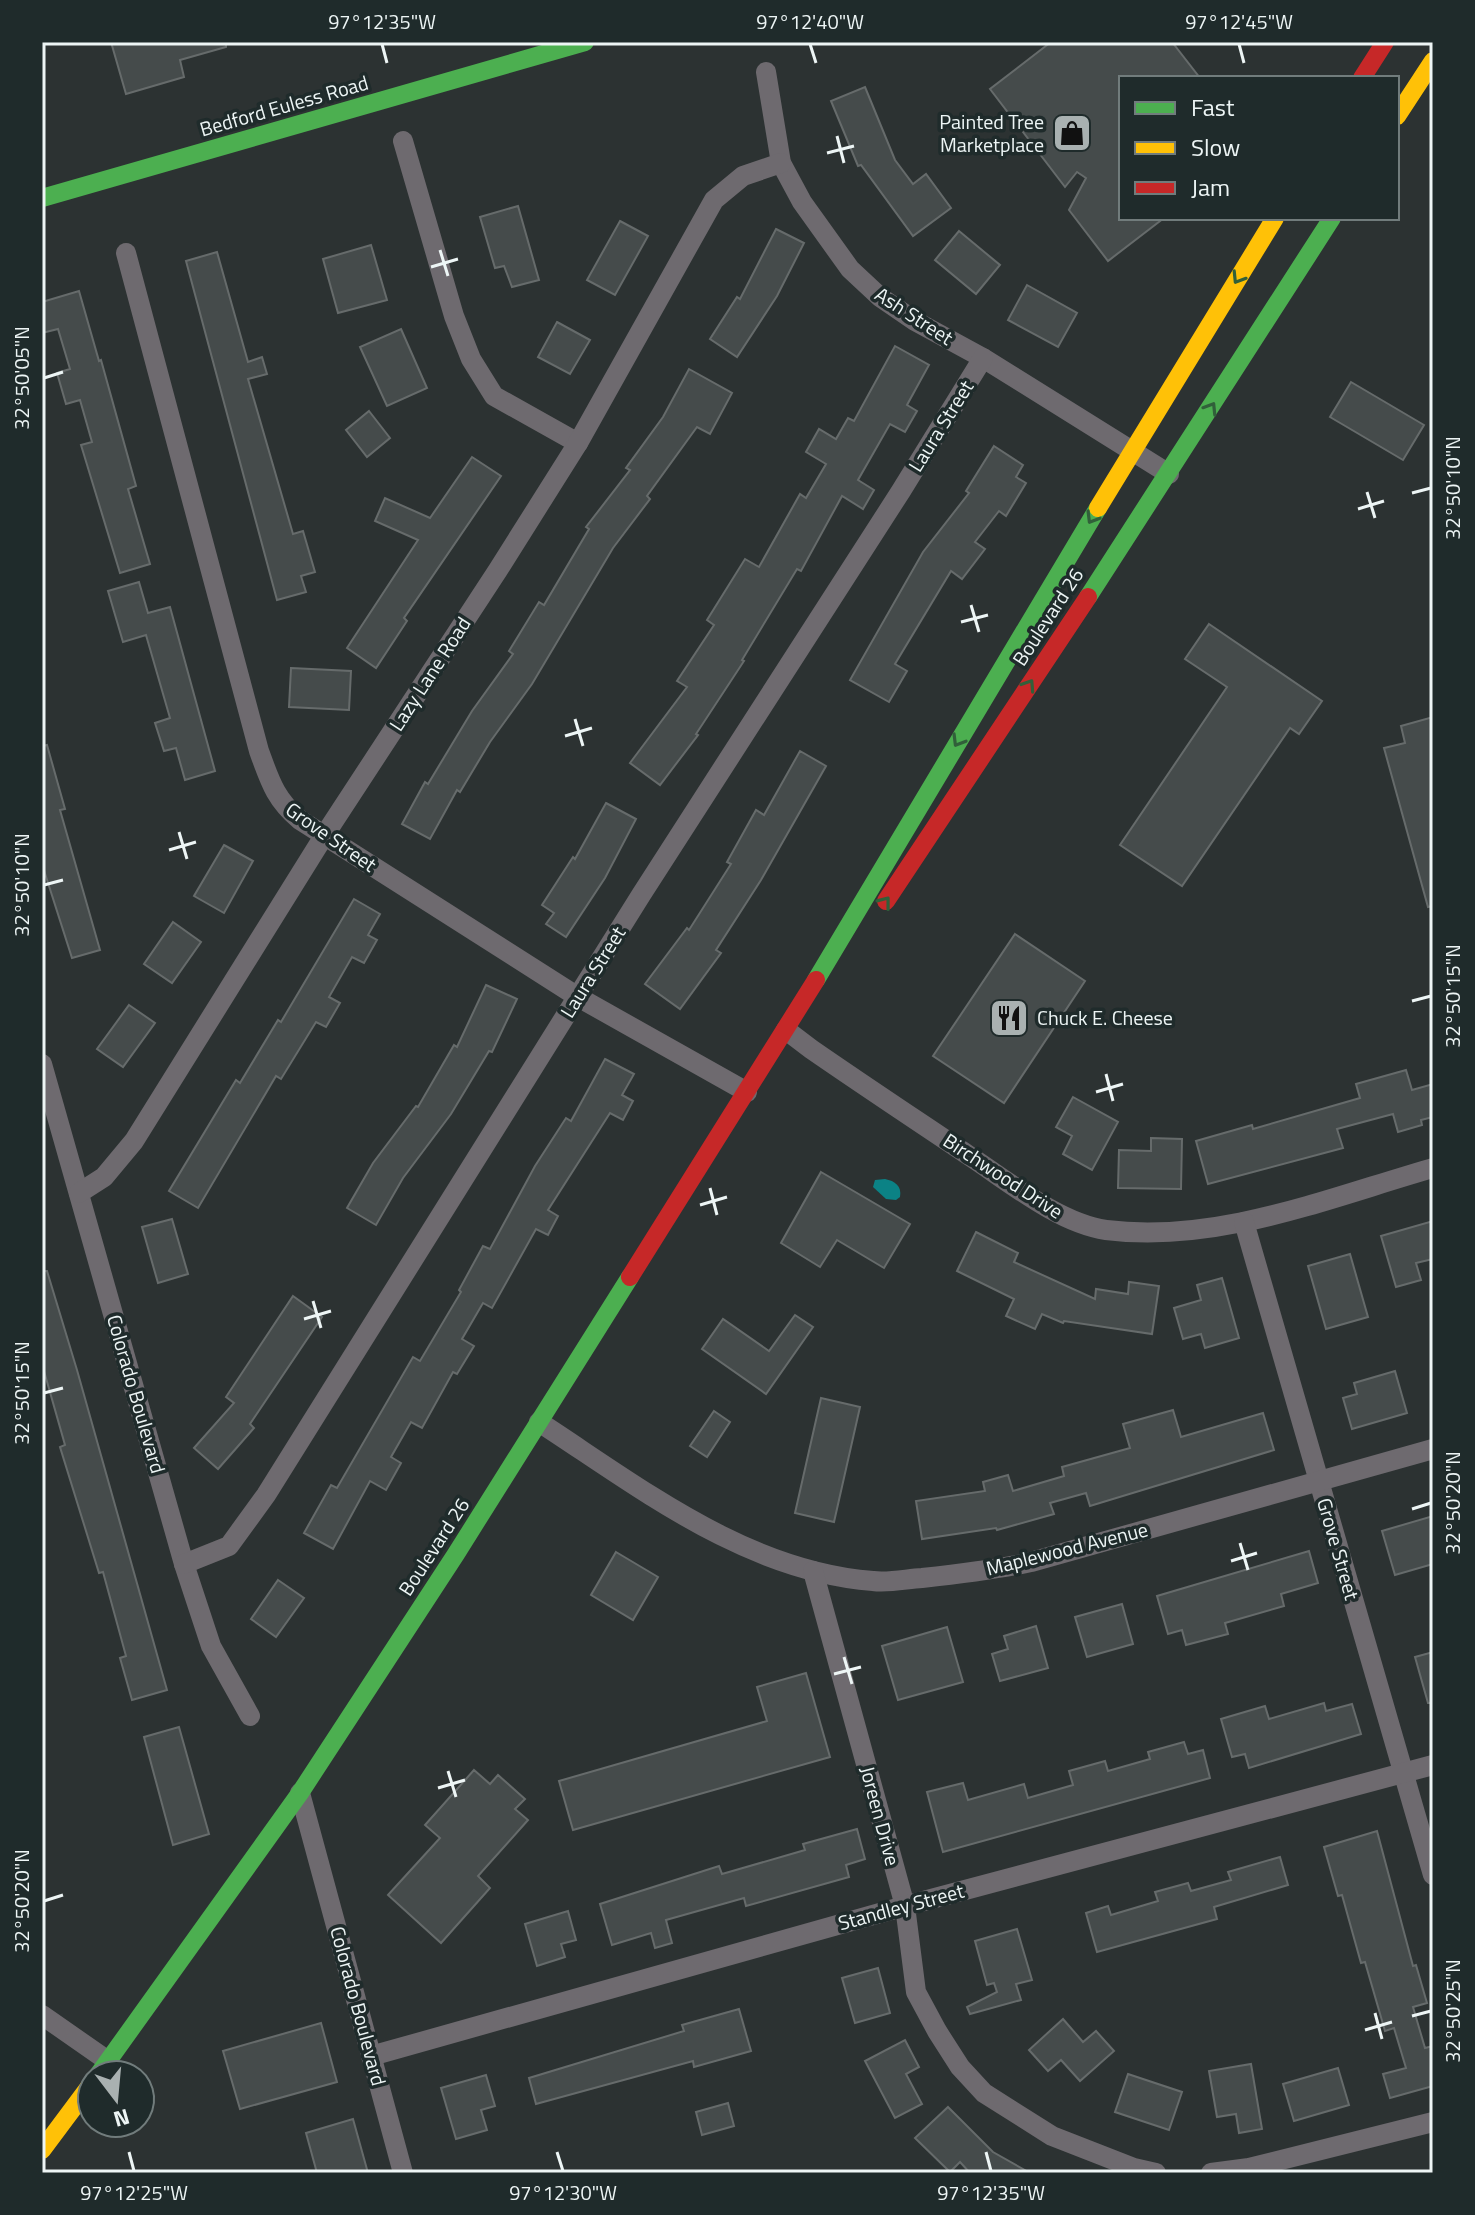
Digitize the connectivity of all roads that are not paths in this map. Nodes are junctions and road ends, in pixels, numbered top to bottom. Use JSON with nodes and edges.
{"nodes":[{"id":1,"x":585,"y":42,"type":"edge"},
{"id":2,"x":1385,"y":42,"type":"edge"},
{"id":3,"x":1433,"y":61,"type":"edge"},
{"id":4,"x":766,"y":72,"type":"dead end"},
{"id":5,"x":1363,"y":76,"type":"edge"},
{"id":6,"x":1399,"y":113,"type":"edge"},
{"id":7,"x":403,"y":141,"type":"dead end"},
{"id":8,"x":781,"y":163,"type":"junction"},
{"id":9,"x":42,"y":198,"type":"edge"},
{"id":10,"x":1274,"y":220,"type":"edge"},
{"id":11,"x":1331,"y":220,"type":"edge"},
{"id":12,"x":126,"y":253,"type":"dead end"},
{"id":13,"x":983,"y":358,"type":"junction"},
{"id":14,"x":578,"y":443,"type":"junction"},
{"id":15,"x":1132,"y":451,"type":"junction"},
{"id":16,"x":1169,"y":474,"type":"junction"},
{"id":17,"x":324,"y":836,"type":"junction"},
{"id":18,"x":578,"y":997,"type":"junction"},
{"id":19,"x":786,"y":1030,"type":"junction"},
{"id":20,"x":42,"y":1064,"type":"edge"},
{"id":21,"x":747,"y":1092,"type":"junction"},
{"id":22,"x":1433,"y":1168,"type":"edge"},
{"id":23,"x":79,"y":1193,"type":"junction"},
{"id":24,"x":1244,"y":1222,"type":"junction"},
{"id":25,"x":539,"y":1422,"type":"junction"},
{"id":26,"x":1433,"y":1449,"type":"edge"},
{"id":27,"x":1318,"y":1480,"type":"junction"},
{"id":28,"x":184,"y":1564,"type":"junction"},
{"id":29,"x":813,"y":1571,"type":"junction"},
{"id":30,"x":250,"y":1716,"type":"dead end"},
{"id":31,"x":1433,"y":1765,"type":"edge"},
{"id":32,"x":1404,"y":1773,"type":"junction"},
{"id":33,"x":300,"y":1793,"type":"junction"},
{"id":34,"x":1433,"y":1875,"type":"edge"},
{"id":35,"x":905,"y":1906,"type":"junction"},
{"id":36,"x":42,"y":2015,"type":"edge"},
{"id":37,"x":371,"y":2056,"type":"junction"},
{"id":38,"x":93,"y":2059,"type":"edge"},
{"id":39,"x":109,"y":2059,"type":"edge"},
{"id":40,"x":76,"y":2104,"type":"edge"},
{"id":41,"x":1433,"y":2122,"type":"edge"},
{"id":42,"x":42,"y":2150,"type":"edge"},
{"id":43,"x":403,"y":2173,"type":"edge"},
{"id":44,"x":1156,"y":2173,"type":"edge"},
{"id":45,"x":1211,"y":2173,"type":"edge"}],
"edges":[{"from":1,"to":9,"type":"main road","name":"Bedford Euless Road"},
{"from":2,"to":5,"type":"main road"},
{"from":3,"to":6,"type":"main road"},
{"from":4,"to":8,"type":"street","name":"Ash Street"},
{"from":7,"to":14,"type":"street"},
{"from":8,"to":13,"type":"street","name":"Ash Street"},
{"from":8,"to":14,"type":"street","name":"Lazy Lane Road"},
{"from":10,"to":15,"type":"main road","name":"Boulevard 26","one_way":true},
{"from":16,"to":11,"type":"main road","name":"Boulevard 26","one_way":true},
{"from":12,"to":17,"type":"street","name":"Grove Street"},
{"from":13,"to":15,"type":"street","name":"Ash Street"},
{"from":13,"to":18,"type":"street","name":"Laura Street"},
{"from":14,"to":17,"type":"street","name":"Lazy Lane Road"},
{"from":15,"to":16,"type":"street","name":"Ash Street"},
{"from":15,"to":19,"type":"main road","name":"Boulevard 26","one_way":true},
{"from":19,"to":16,"type":"main road","name":"Boulevard 26","one_way":true},
{"from":17,"to":18,"type":"street","name":"Grove Street"},
{"from":17,"to":23,"type":"street","name":"Lazy Lane Road"},
{"from":18,"to":21,"type":"street","name":"Grove Street"},
{"from":18,"to":28,"type":"street","name":"Laura Street"},
{"from":19,"to":21,"type":"main road","name":"Boulevard 26"},
{"from":19,"to":24,"type":"street","name":"Birchwood Drive"},
{"from":20,"to":23,"type":"street","name":"Colorado Boulevard"},
{"from":21,"to":25,"type":"main road","name":"Boulevard 26"},
{"from":22,"to":24,"type":"street","name":"Birchwood Drive"},
{"from":23,"to":28,"type":"street","name":"Colorado Boulevard"},
{"from":24,"to":27,"type":"street","name":"Grove Street"},
{"from":25,"to":29,"type":"street","name":"Maplewood Avenue"},
{"from":25,"to":33,"type":"main road","name":"Boulevard 26"},
{"from":26,"to":27,"type":"street","name":"Maplewood Avenue"},
{"from":27,"to":29,"type":"street","name":"Maplewood Avenue"},
{"from":27,"to":32,"type":"street","name":"Grove Street"},
{"from":28,"to":30,"type":"street","name":"Colorado Boulevard"},
{"from":29,"to":35,"type":"street","name":"Joreen Drive"},
{"from":31,"to":32,"type":"street","name":"Standley Street"},
{"from":32,"to":34,"type":"street","name":"Grove Street"},
{"from":32,"to":35,"type":"street","name":"Standley Street"},
{"from":33,"to":37,"type":"street","name":"Colorado Boulevard"},
{"from":33,"to":39,"type":"main road","name":"Boulevard 26"},
{"from":35,"to":37,"type":"street","name":"Standley Street"},
{"from":35,"to":44,"type":"street","name":"Joreen Drive"},
{"from":36,"to":38,"type":"street"},
{"from":37,"to":43,"type":"street","name":"Colorado Boulevard"},
{"from":40,"to":42,"type":"main road"},
{"from":41,"to":45,"type":"street"}]}
